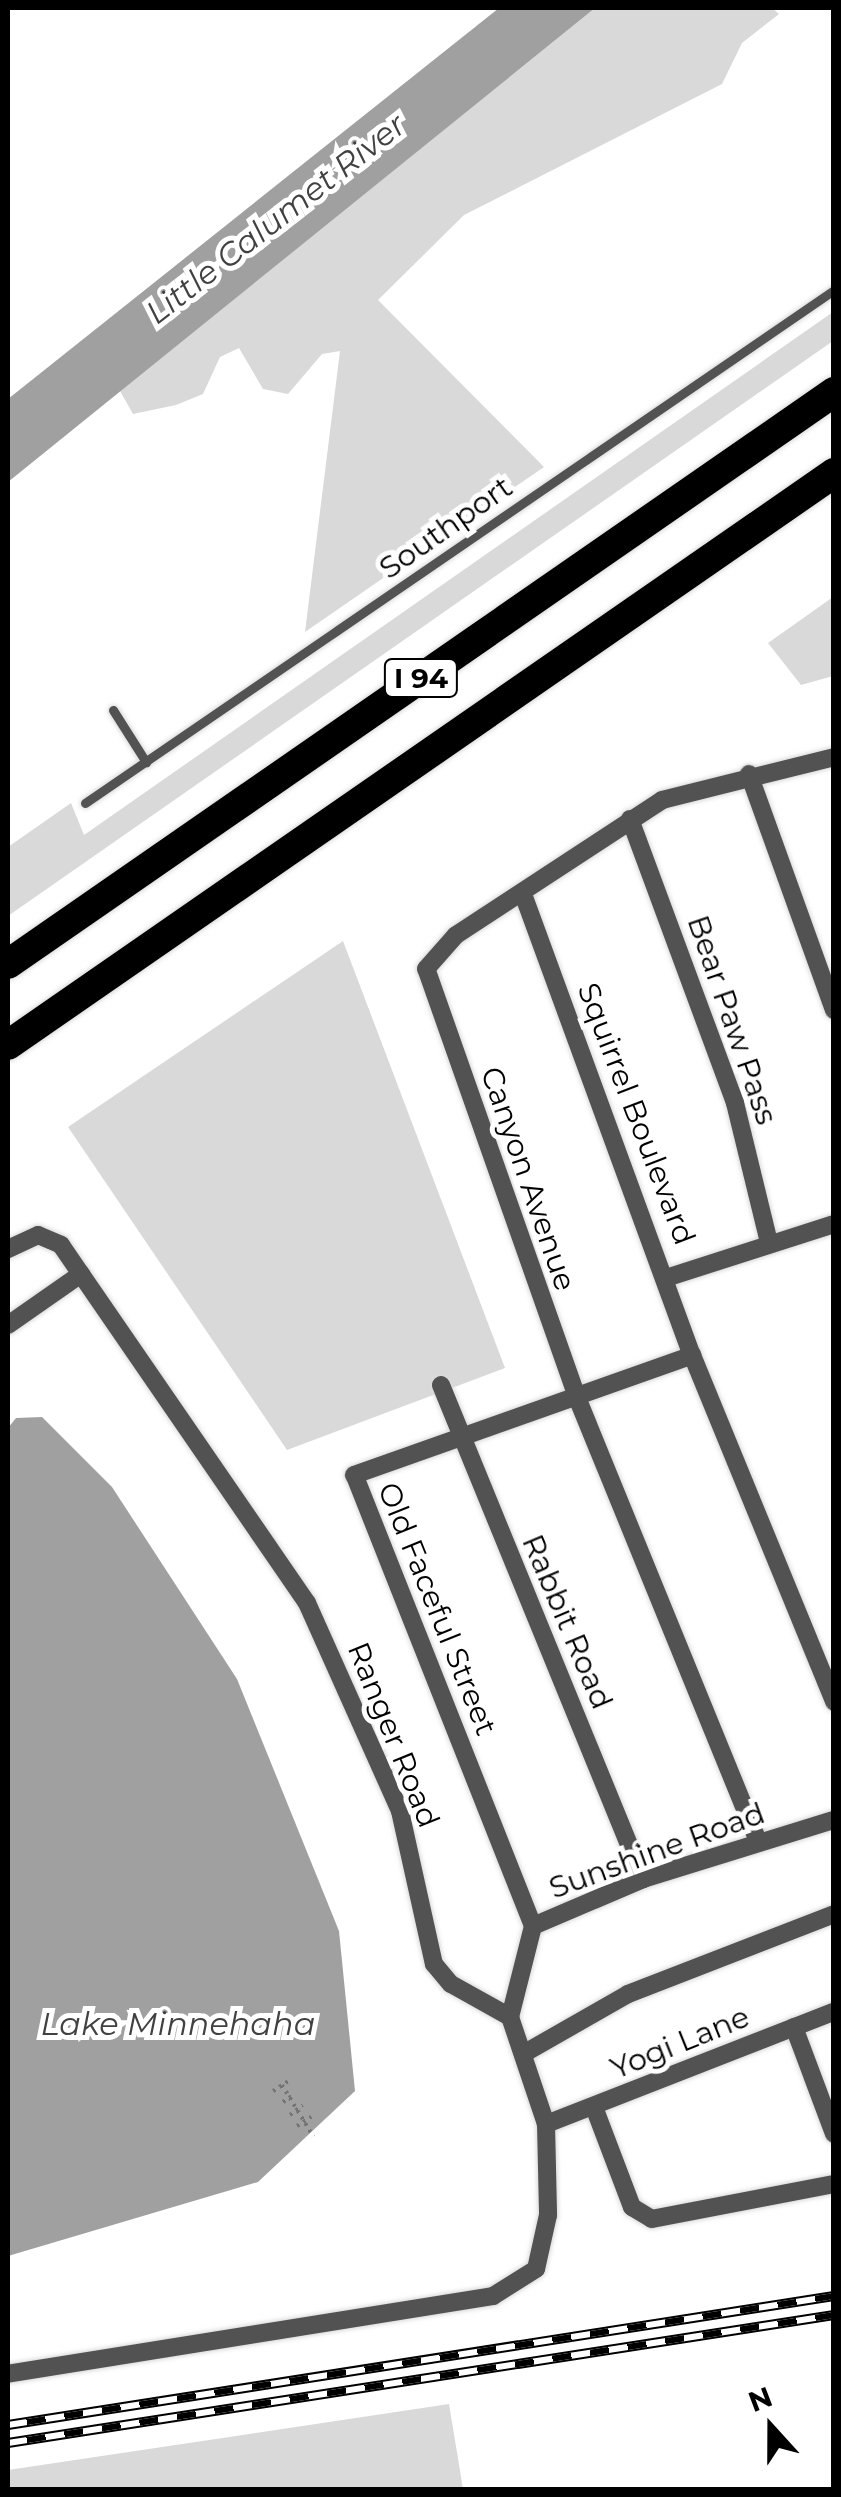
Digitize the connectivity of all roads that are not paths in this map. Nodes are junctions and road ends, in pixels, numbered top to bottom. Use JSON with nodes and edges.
{"nodes":[{"id":1,"x":834,"y":290,"type":"edge"},
{"id":2,"x":834,"y":392,"type":"edge"},
{"id":3,"x":834,"y":473,"type":"edge"},
{"id":4,"x":113,"y":710,"type":"dead end"},
{"id":5,"x":834,"y":757,"type":"edge"},
{"id":6,"x":146,"y":762,"type":"junction"},
{"id":7,"x":749,"y":774,"type":"junction"},
{"id":8,"x":85,"y":803,"type":"dead end"},
{"id":9,"x":630,"y":818,"type":"junction"},
{"id":10,"x":522,"y":894,"type":"junction"},
{"id":11,"x":8,"y":964,"type":"edge"},
{"id":12,"x":834,"y":1010,"type":"edge"},
{"id":13,"x":8,"y":1045,"type":"edge"},
{"id":14,"x":834,"y":1224,"type":"edge"},
{"id":15,"x":770,"y":1243,"type":"junction"},
{"id":16,"x":8,"y":1248,"type":"edge"},
{"id":17,"x":80,"y":1274,"type":"junction"},
{"id":18,"x":668,"y":1277,"type":"junction"},
{"id":19,"x":8,"y":1326,"type":"edge"},
{"id":20,"x":692,"y":1354,"type":"junction"},
{"id":21,"x":442,"y":1386,"type":"dead end"},
{"id":22,"x":577,"y":1397,"type":"junction"},
{"id":23,"x":461,"y":1439,"type":"junction"},
{"id":24,"x":834,"y":1702,"type":"edge"},
{"id":25,"x":834,"y":1820,"type":"edge"},
{"id":26,"x":758,"y":1841,"type":"junction"},
{"id":27,"x":643,"y":1879,"type":"junction"},
{"id":28,"x":834,"y":1914,"type":"edge"},
{"id":29,"x":533,"y":1926,"type":"junction"},
{"id":30,"x":834,"y":2012,"type":"edge"},
{"id":31,"x":510,"y":2017,"type":"junction"},
{"id":32,"x":794,"y":2027,"type":"junction"},
{"id":33,"x":523,"y":2054,"type":"junction"},
{"id":34,"x":594,"y":2107,"type":"junction"},
{"id":35,"x":546,"y":2124,"type":"junction"},
{"id":36,"x":834,"y":2134,"type":"edge"},
{"id":37,"x":834,"y":2184,"type":"edge"},
{"id":38,"x":8,"y":2374,"type":"edge"}],
"edges":[{"from":1,"to":6,"type":"lane","name":"Southport"},
{"from":2,"to":11,"type":"highway","number":"I 94"},
{"from":3,"to":13,"type":"highway","number":"I 94"},
{"from":4,"to":6,"type":"lane"},
{"from":5,"to":7,"type":"street","name":"Canyon Avenue"},
{"from":6,"to":8,"type":"lane","name":"Southport"},
{"from":7,"to":9,"type":"street","name":"Canyon Avenue"},
{"from":7,"to":12,"type":"street"},
{"from":9,"to":10,"type":"street","name":"Canyon Avenue"},
{"from":9,"to":15,"type":"street","name":"Bear Paw Pass"},
{"from":10,"to":18,"type":"street","name":"Squirrel Boulevard"},
{"from":10,"to":22,"type":"street","name":"Canyon Avenue"},
{"from":14,"to":15,"type":"street"},
{"from":15,"to":18,"type":"street"},
{"from":16,"to":17,"type":"street","name":"Ranger Road"},
{"from":17,"to":19,"type":"street"},
{"from":17,"to":31,"type":"street","name":"Ranger Road"},
{"from":18,"to":20,"type":"street","name":"Squirrel Boulevard"},
{"from":20,"to":22,"type":"street","name":"Old Faceful Street"},
{"from":20,"to":24,"type":"street"},
{"from":21,"to":23,"type":"street","name":"Rabbit Road"},
{"from":22,"to":23,"type":"street","name":"Old Faceful Street"},
{"from":22,"to":26,"type":"street","name":"Canyon Avenue"},
{"from":23,"to":27,"type":"street","name":"Rabbit Road"},
{"from":23,"to":29,"type":"street","name":"Old Faceful Street"},
{"from":25,"to":26,"type":"street","name":"Sunshine Road"},
{"from":26,"to":27,"type":"street","name":"Sunshine Road"},
{"from":27,"to":29,"type":"street","name":"Sunshine Road"},
{"from":28,"to":33,"type":"street"},
{"from":29,"to":31,"type":"street","name":"Sunshine Road"},
{"from":30,"to":32,"type":"street","name":"Yogi Lane"},
{"from":31,"to":33,"type":"street"},
{"from":32,"to":34,"type":"street","name":"Yogi Lane"},
{"from":32,"to":36,"type":"street"},
{"from":33,"to":35,"type":"street"},
{"from":34,"to":35,"type":"street","name":"Yogi Lane"},
{"from":34,"to":37,"type":"street"},
{"from":35,"to":38,"type":"street"}]}
